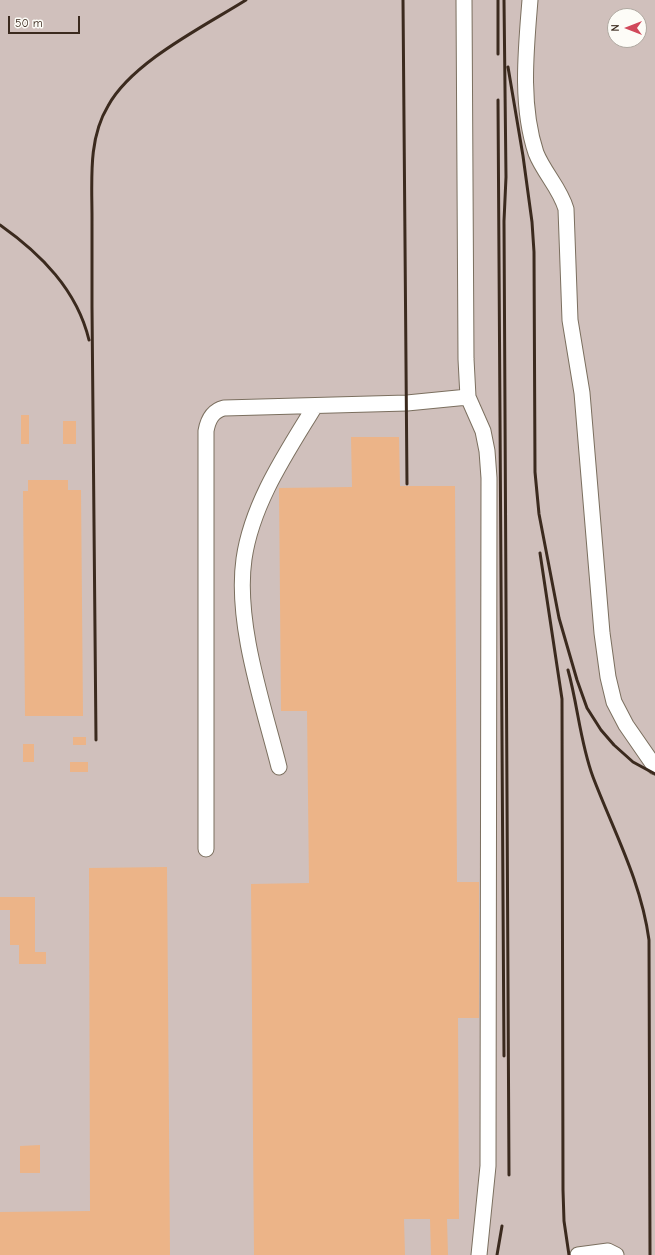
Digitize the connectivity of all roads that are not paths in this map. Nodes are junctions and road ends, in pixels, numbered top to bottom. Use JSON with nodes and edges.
{"nodes":[{"id":1,"x":464,"y":0,"type":"edge"},
{"id":2,"x":530,"y":0,"type":"edge"},
{"id":3,"x":468,"y":397,"type":"junction"},
{"id":4,"x":316,"y":406,"type":"junction"},
{"id":5,"x":653,"y":763,"type":"edge"},
{"id":6,"x":279,"y":767,"type":"dead end"},
{"id":7,"x":206,"y":849,"type":"dead end"},
{"id":8,"x":479,"y":1255,"type":"edge"},
{"id":9,"x":578,"y":1255,"type":"edge"},
{"id":10,"x":616,"y":1255,"type":"edge"}],
"edges":[{"from":1,"to":3,"type":"street"},
{"from":2,"to":5,"type":"street"},
{"from":3,"to":4,"type":"street"},
{"from":3,"to":8,"type":"street"},
{"from":4,"to":6,"type":"street"},
{"from":4,"to":7,"type":"street"},
{"from":9,"to":10,"type":"street"}]}
